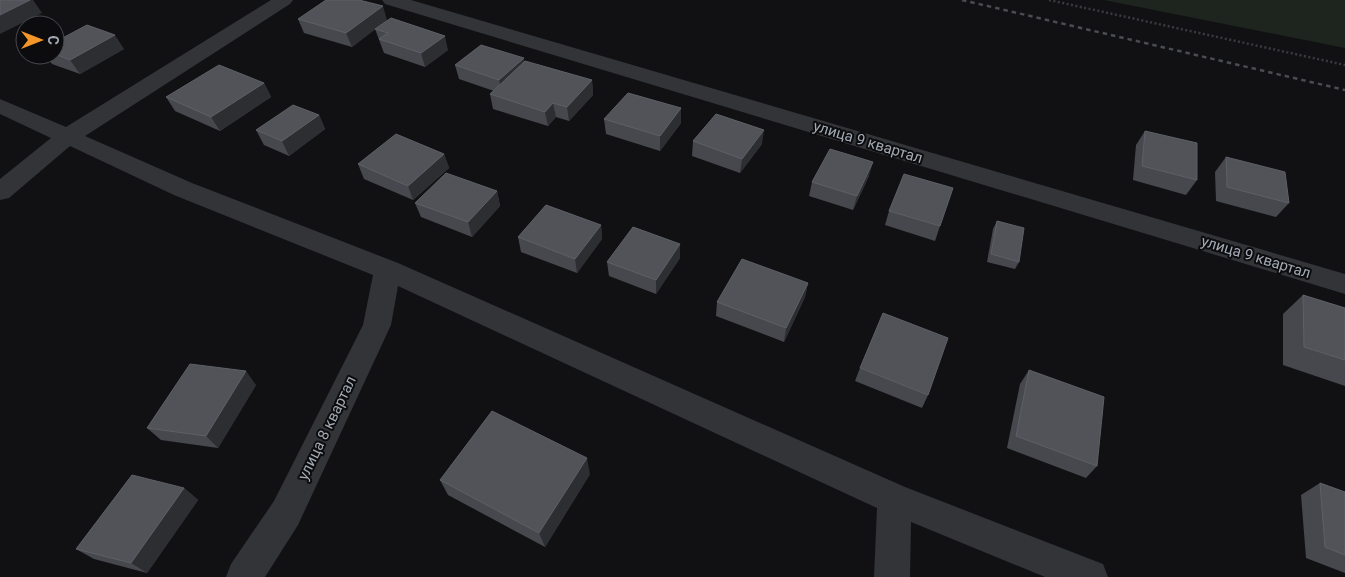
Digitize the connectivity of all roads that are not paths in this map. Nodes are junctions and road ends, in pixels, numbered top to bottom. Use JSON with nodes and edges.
{"nodes":[{"id":1,"x":284,"y":0,"type":"edge"},
{"id":2,"x":391,"y":0,"type":"edge"},
{"id":3,"x":0,"y":106,"type":"edge"},
{"id":4,"x":68,"y":136,"type":"junction"},
{"id":5,"x":0,"y":192,"type":"edge"},
{"id":6,"x":388,"y":270,"type":"junction"},
{"id":7,"x":1345,"y":284,"type":"edge"},
{"id":8,"x":894,"y":499,"type":"junction"},
{"id":9,"x":244,"y":577,"type":"edge"},
{"id":10,"x":892,"y":577,"type":"edge"},
{"id":11,"x":1090,"y":577,"type":"edge"}],
"edges":[{"from":1,"to":4,"type":"street"},
{"from":2,"to":7,"type":"street","name":"улица 9 квартал"},
{"from":3,"to":4,"type":"street"},
{"from":4,"to":5,"type":"street"},
{"from":4,"to":6,"type":"street"},
{"from":6,"to":8,"type":"street"},
{"from":6,"to":9,"type":"street","name":"улица 8 квартал"},
{"from":8,"to":10,"type":"street"},
{"from":8,"to":11,"type":"street"}]}
